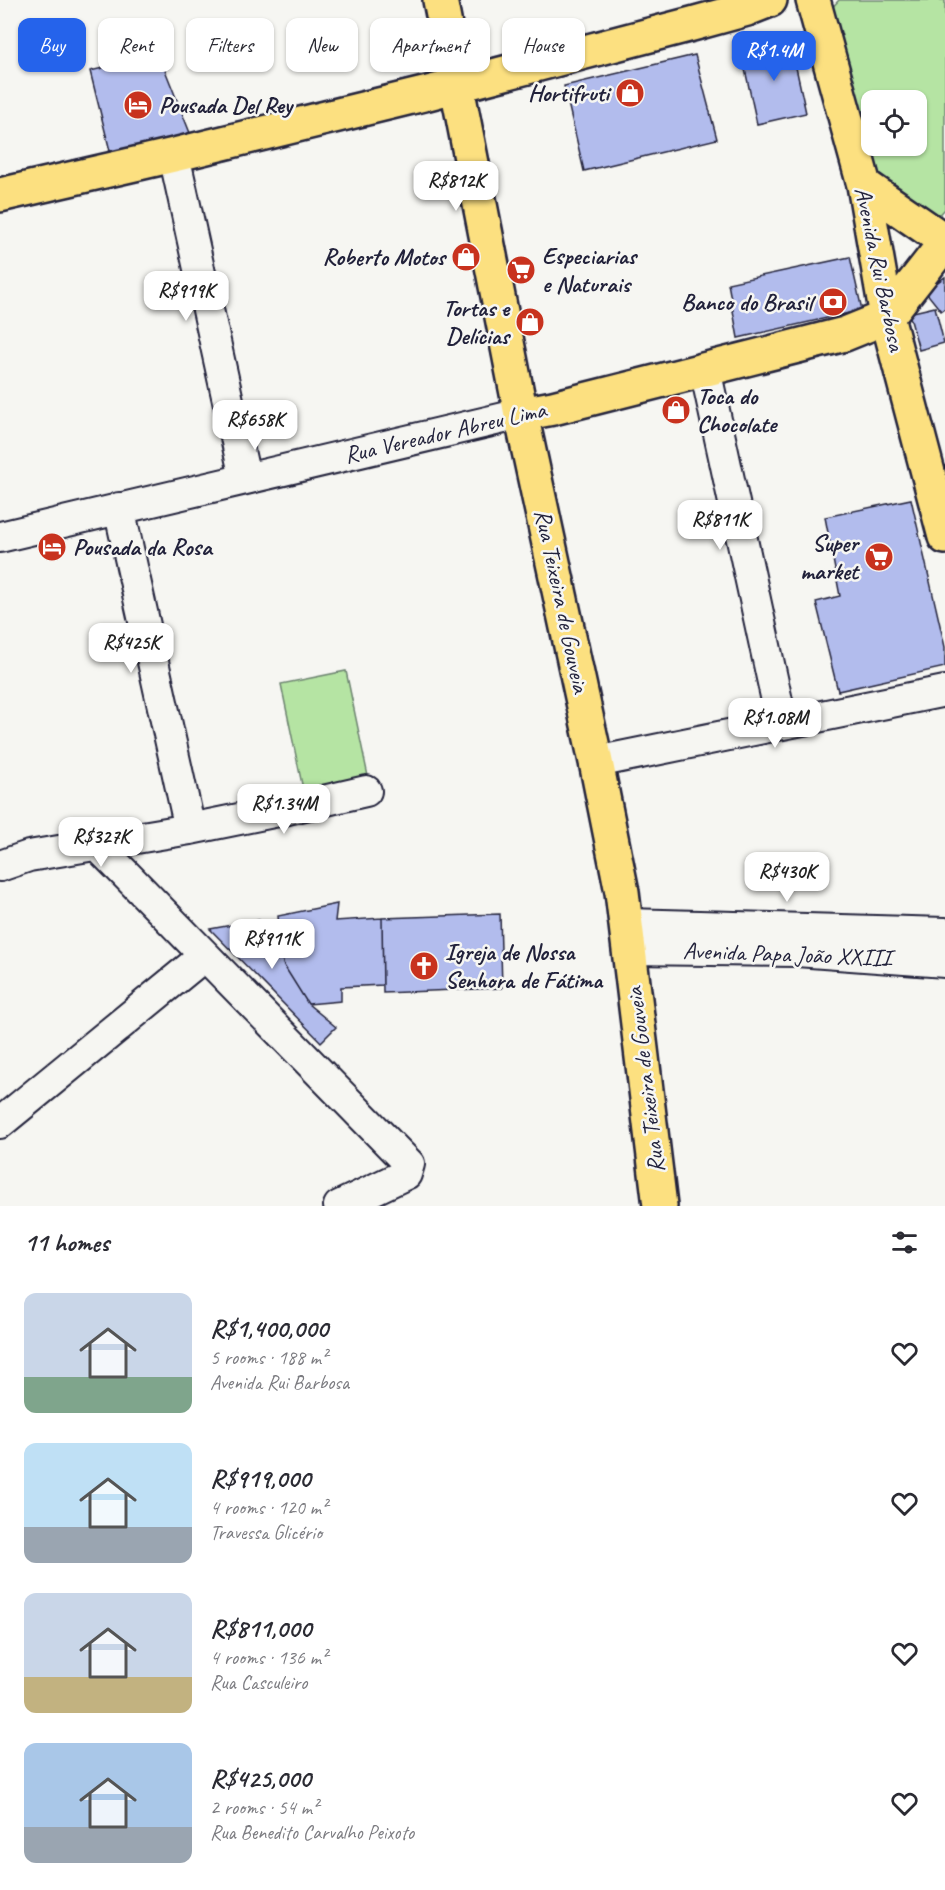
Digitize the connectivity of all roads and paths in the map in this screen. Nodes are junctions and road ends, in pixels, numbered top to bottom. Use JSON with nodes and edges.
{"nodes":[{"id":1,"x":440,"y":0,"type":"edge"},
{"id":2,"x":770,"y":0,"type":"edge"},
{"id":3,"x":813,"y":0,"type":"edge"},
{"id":4,"x":457,"y":85,"type":"junction"},
{"id":5,"x":174,"y":155,"type":"junction"},
{"id":6,"x":864,"y":185,"type":"junction"},
{"id":7,"x":0,"y":195,"type":"edge"},
{"id":8,"x":945,"y":242,"type":"edge"},
{"id":9,"x":887,"y":317,"type":"junction"},
{"id":10,"x":705,"y":369,"type":"junction"},
{"id":11,"x":521,"y":414,"type":"junction"},
{"id":12,"x":244,"y":478,"type":"junction"},
{"id":13,"x":119,"y":508,"type":"junction"},
{"id":14,"x":0,"y":537,"type":"edge"},
{"id":15,"x":945,"y":537,"type":"edge"},
{"id":16,"x":945,"y":692,"type":"edge"},
{"id":17,"x":782,"y":723,"type":"junction"},
{"id":18,"x":596,"y":762,"type":"junction"},
{"id":19,"x":366,"y":791,"type":"dead end"},
{"id":20,"x":190,"y":829,"type":"junction"},
{"id":21,"x":96,"y":844,"type":"junction"},
{"id":22,"x":0,"y":866,"type":"edge"},
{"id":23,"x":628,"y":936,"type":"junction"},
{"id":24,"x":932,"y":947,"type":"edge"},
{"id":25,"x":204,"y":956,"type":"junction"},
{"id":26,"x":0,"y":1124,"type":"edge"},
{"id":27,"x":339,"y":1206,"type":"edge"},
{"id":28,"x":660,"y":1206,"type":"edge"}],
"edges":[{"from":1,"to":4,"type":"main road","name":"Rua Teixeira de Gouveia"},
{"from":2,"to":4,"type":"main road"},
{"from":3,"to":6,"type":"main road","name":"Avenida Rui Barbosa"},
{"from":4,"to":5,"type":"main road"},
{"from":4,"to":11,"type":"main road","name":"Rua Teixeira de Gouveia"},
{"from":5,"to":7,"type":"main road"},
{"from":5,"to":12,"type":"street"},
{"from":6,"to":8,"type":"main road"},
{"from":6,"to":9,"type":"main road","name":"Avenida Rui Barbosa"},
{"from":8,"to":9,"type":"main road"},
{"from":9,"to":10,"type":"main road","name":"Rua Vereador Abreu Lima"},
{"from":9,"to":15,"type":"main road","name":"Avenida Rui Barbosa"},
{"from":10,"to":11,"type":"main road","name":"Rua Vereador Abreu Lima"},
{"from":10,"to":17,"type":"street"},
{"from":11,"to":12,"type":"street","name":"Rua Vereador Abreu Lima"},
{"from":11,"to":18,"type":"main road","name":"Rua Teixeira de Gouveia"},
{"from":12,"to":13,"type":"street","name":"Rua Vereador Abreu Lima"},
{"from":13,"to":14,"type":"street","name":"Rua Vereador Abreu Lima"},
{"from":13,"to":20,"type":"street"},
{"from":16,"to":17,"type":"street"},
{"from":17,"to":18,"type":"street"},
{"from":18,"to":23,"type":"main road","name":"Rua Teixeira de Gouveia"},
{"from":19,"to":20,"type":"street"},
{"from":20,"to":21,"type":"street"},
{"from":21,"to":22,"type":"street"},
{"from":21,"to":25,"type":"street"},
{"from":23,"to":24,"type":"street","name":"Avenida Papa João XXIII"},
{"from":23,"to":28,"type":"main road","name":"Rua Teixeira de Gouveia"},
{"from":25,"to":26,"type":"street"},
{"from":25,"to":27,"type":"street"}]}
